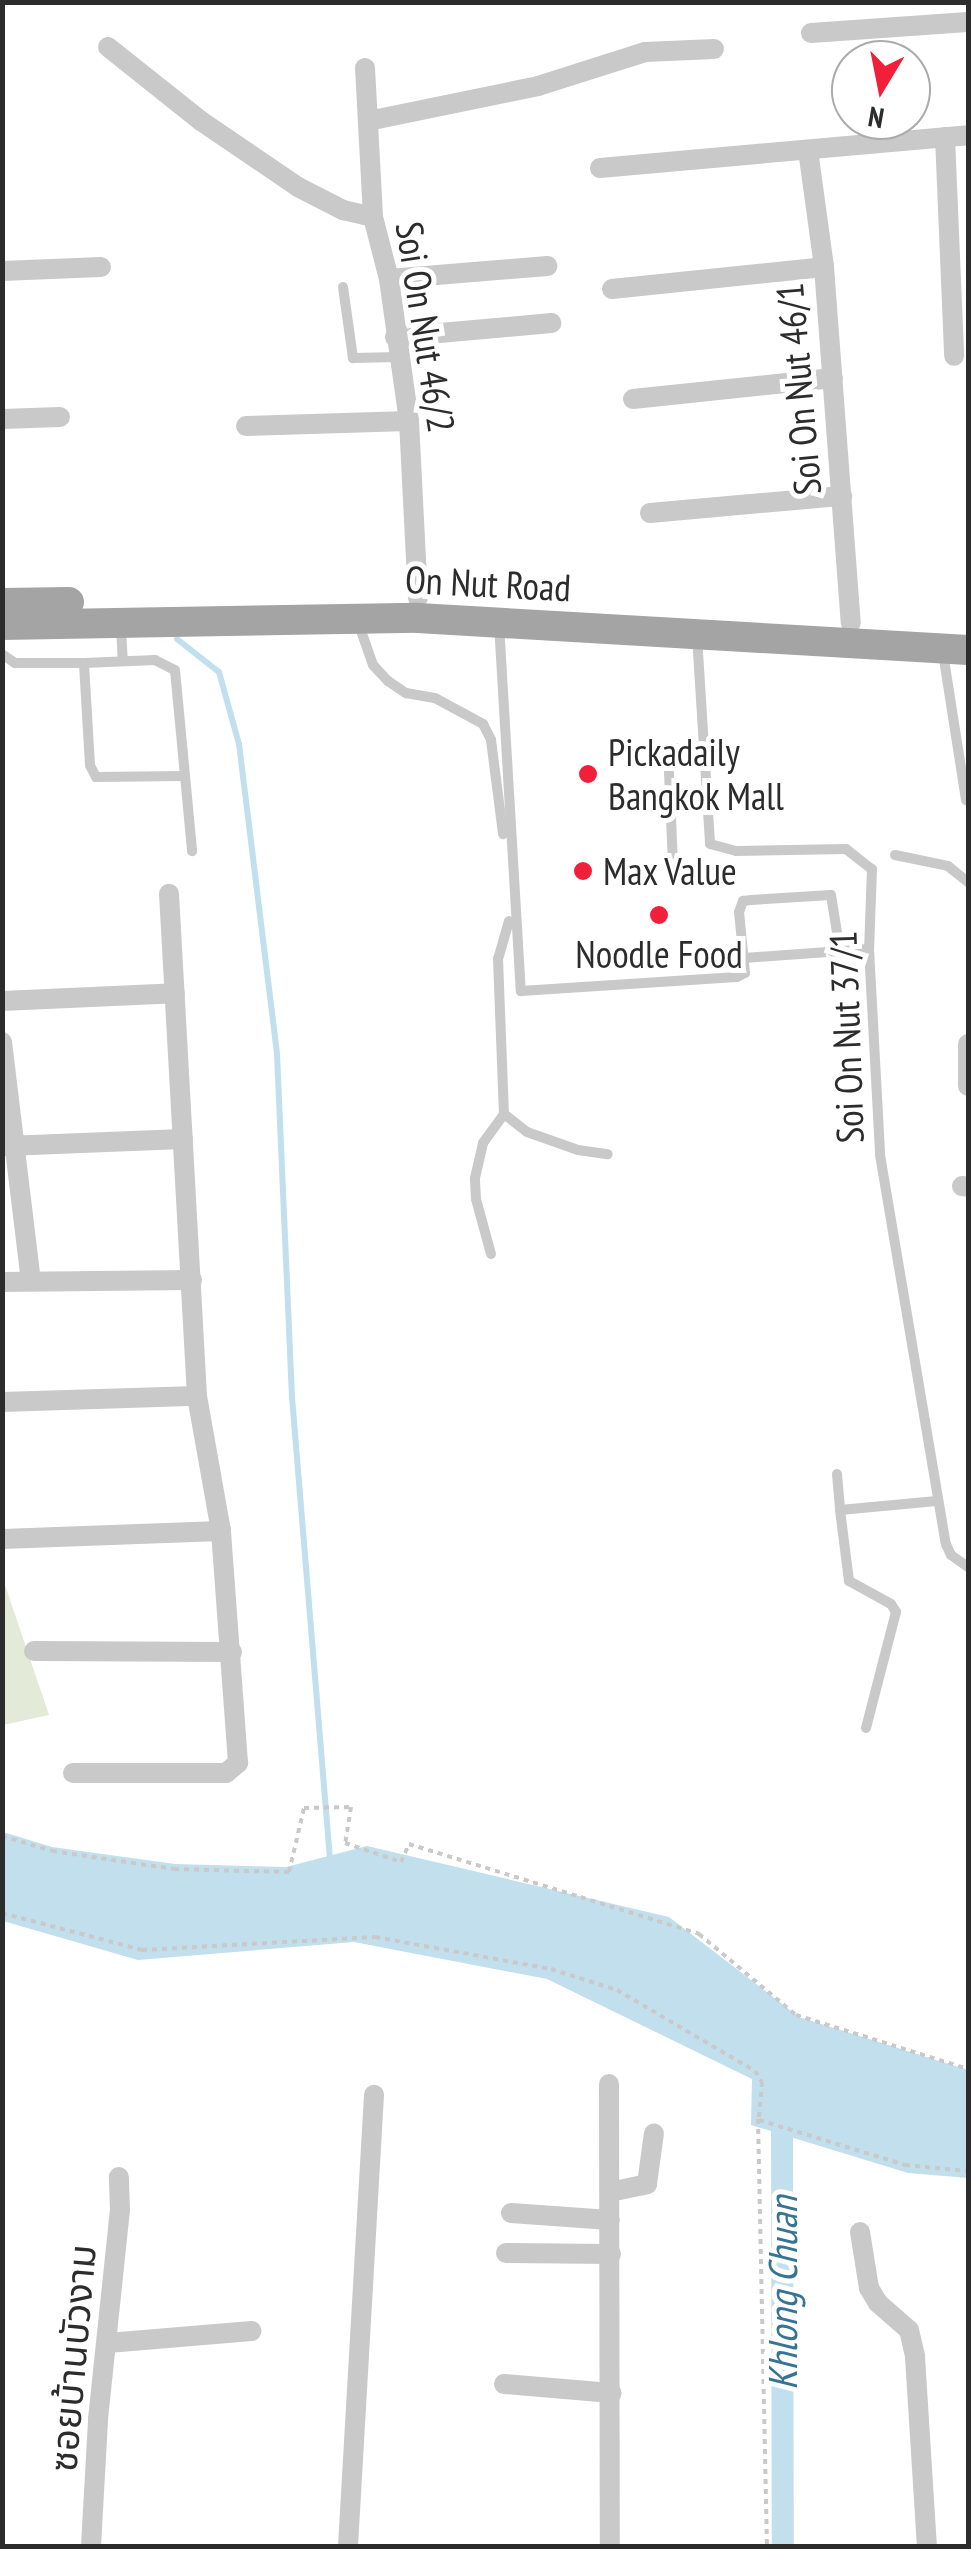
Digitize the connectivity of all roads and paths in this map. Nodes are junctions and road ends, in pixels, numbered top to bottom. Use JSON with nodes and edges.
{"nodes":[{"id":1,"x":968,"y":22,"type":"edge"},
{"id":2,"x":811,"y":33,"type":"dead end"},
{"id":3,"x":108,"y":47,"type":"dead end"},
{"id":4,"x":714,"y":49,"type":"dead end"},
{"id":5,"x":365,"y":68,"type":"dead end"},
{"id":6,"x":368,"y":120,"type":"junction"},
{"id":7,"x":968,"y":134,"type":"edge"},
{"id":8,"x":945,"y":138,"type":"junction"},
{"id":9,"x":808,"y":150,"type":"junction"},
{"id":10,"x":600,"y":168,"type":"dead end"},
{"id":11,"x":373,"y":218,"type":"junction"},
{"id":12,"x":548,"y":266,"type":"dead end"},
{"id":13,"x":102,"y":267,"type":"dead end"},
{"id":14,"x":824,"y":267,"type":"junction"},
{"id":15,"x":2,"y":271,"type":"edge"},
{"id":16,"x":389,"y":279,"type":"junction"},
{"id":17,"x":344,"y":286,"type":"dead end"},
{"id":18,"x":612,"y":288,"type":"dead end"},
{"id":19,"x":551,"y":323,"type":"dead end"},
{"id":20,"x":397,"y":347,"type":"junction"},
{"id":21,"x":954,"y":356,"type":"dead end"},
{"id":22,"x":833,"y":378,"type":"junction"},
{"id":23,"x":633,"y":399,"type":"dead end"},
{"id":24,"x":60,"y":417,"type":"dead end"},
{"id":25,"x":2,"y":419,"type":"edge"},
{"id":26,"x":409,"y":421,"type":"junction"},
{"id":27,"x":246,"y":426,"type":"dead end"},
{"id":28,"x":842,"y":496,"type":"junction"},
{"id":29,"x":650,"y":513,"type":"dead end"},
{"id":30,"x":2,"y":603,"type":"edge"},
{"id":31,"x":418,"y":608,"type":"junction"},
{"id":32,"x":357,"y":618,"type":"junction"},
{"id":33,"x":121,"y":621,"type":"junction"},
{"id":34,"x":500,"y":623,"type":"junction"},
{"id":35,"x":2,"y":625,"type":"edge"},
{"id":36,"x":968,"y":630,"type":"edge"},
{"id":37,"x":851,"y":633,"type":"junction"},
{"id":38,"x":697,"y":635,"type":"junction"},
{"id":39,"x":955,"y":650,"type":"edge"},
{"id":40,"x":2,"y":654,"type":"edge"},
{"id":41,"x":123,"y":661,"type":"junction"},
{"id":42,"x":84,"y":663,"type":"junction"},
{"id":43,"x":701,"y":746,"type":"junction"},
{"id":44,"x":183,"y":776,"type":"junction"},
{"id":45,"x":966,"y":800,"type":"edge"},
{"id":46,"x":192,"y":851,"type":"dead end"},
{"id":47,"x":896,"y":855,"type":"dead end"},
{"id":48,"x":672,"y":864,"type":"dead end"},
{"id":49,"x":968,"y":882,"type":"edge"},
{"id":50,"x":169,"y":894,"type":"dead end"},
{"id":51,"x":870,"y":950,"type":"junction"},
{"id":52,"x":840,"y":951,"type":"junction"},
{"id":53,"x":744,"y":958,"type":"junction"},
{"id":54,"x":174,"y":993,"type":"junction"},
{"id":55,"x":2,"y":1001,"type":"edge"},
{"id":56,"x":2,"y":1042,"type":"edge"},
{"id":57,"x":968,"y":1044,"type":"edge"},
{"id":58,"x":967,"y":1081,"type":"edge"},
{"id":59,"x":504,"y":1114,"type":"junction"},
{"id":60,"x":183,"y":1139,"type":"junction"},
{"id":61,"x":9,"y":1146,"type":"edge"},
{"id":62,"x":608,"y":1154,"type":"dead end"},
{"id":63,"x":491,"y":1254,"type":"dead end"},
{"id":64,"x":192,"y":1280,"type":"junction"},
{"id":65,"x":31,"y":1281,"type":"junction"},
{"id":66,"x":2,"y":1282,"type":"edge"},
{"id":67,"x":197,"y":1396,"type":"junction"},
{"id":68,"x":2,"y":1402,"type":"edge"},
{"id":69,"x":837,"y":1474,"type":"dead end"},
{"id":70,"x":937,"y":1501,"type":"junction"},
{"id":71,"x":840,"y":1510,"type":"junction"},
{"id":72,"x":221,"y":1531,"type":"junction"},
{"id":73,"x":2,"y":1540,"type":"edge"},
{"id":74,"x":968,"y":1567,"type":"edge"},
{"id":75,"x":34,"y":1651,"type":"dead end"},
{"id":76,"x":232,"y":1652,"type":"junction"},
{"id":77,"x":866,"y":1728,"type":"dead end"},
{"id":78,"x":72,"y":1774,"type":"dead end"},
{"id":79,"x":2,"y":1836,"type":"edge"},
{"id":80,"x":2,"y":1914,"type":"edge"},
{"id":81,"x":968,"y":2069,"type":"edge"},
{"id":82,"x":609,"y":2084,"type":"dead end"},
{"id":83,"x":374,"y":2095,"type":"dead end"},
{"id":84,"x":758,"y":2119,"type":"junction"},
{"id":85,"x":654,"y":2133,"type":"dead end"},
{"id":86,"x":968,"y":2172,"type":"edge"},
{"id":87,"x":118,"y":2177,"type":"dead end"},
{"id":88,"x":610,"y":2192,"type":"junction"},
{"id":89,"x":510,"y":2213,"type":"dead end"},
{"id":90,"x":610,"y":2220,"type":"junction"},
{"id":91,"x":860,"y":2232,"type":"dead end"},
{"id":92,"x":506,"y":2253,"type":"dead end"},
{"id":93,"x":610,"y":2254,"type":"junction"},
{"id":94,"x":252,"y":2331,"type":"dead end"},
{"id":95,"x":108,"y":2344,"type":"junction"},
{"id":96,"x":504,"y":2384,"type":"dead end"},
{"id":97,"x":612,"y":2393,"type":"junction"},
{"id":98,"x":91,"y":2546,"type":"edge"},
{"id":99,"x":348,"y":2546,"type":"edge"},
{"id":100,"x":610,"y":2546,"type":"edge"},
{"id":101,"x":766,"y":2546,"type":"edge"},
{"id":102,"x":927,"y":2546,"type":"edge"}],
"edges":[{"from":1,"to":2,"type":"street"},
{"from":3,"to":11,"type":"street"},
{"from":4,"to":6,"type":"street"},
{"from":5,"to":6,"type":"street","name":"Soi On Nut 46/2"},
{"from":6,"to":11,"type":"street","name":"Soi On Nut 46/2"},
{"from":7,"to":8,"type":"street"},
{"from":8,"to":9,"type":"street"},
{"from":8,"to":21,"type":"street"},
{"from":9,"to":10,"type":"street"},
{"from":9,"to":14,"type":"street","name":"Soi On Nut 46/1"},
{"from":11,"to":16,"type":"street","name":"Soi On Nut 46/2"},
{"from":12,"to":16,"type":"street"},
{"from":13,"to":15,"type":"street"},
{"from":14,"to":18,"type":"street"},
{"from":14,"to":22,"type":"street","name":"Soi On Nut 46/1"},
{"from":16,"to":20,"type":"street","name":"Soi On Nut 46/2"},
{"from":17,"to":20,"type":"lane"},
{"from":19,"to":20,"type":"street"},
{"from":20,"to":26,"type":"street","name":"Soi On Nut 46/2"},
{"from":22,"to":23,"type":"street"},
{"from":22,"to":28,"type":"street","name":"Soi On Nut 46/1"},
{"from":24,"to":25,"type":"street"},
{"from":26,"to":27,"type":"street"},
{"from":26,"to":31,"type":"street","name":"Soi On Nut 46/2"},
{"from":28,"to":29,"type":"street"},
{"from":28,"to":37,"type":"street","name":"Soi On Nut 46/1"},
{"from":30,"to":31,"type":"main road","name":"On Nut Road"},
{"from":31,"to":32,"type":"main road","name":"On Nut Road"},
{"from":31,"to":34,"type":"main road","name":"On Nut Road"},
{"from":31,"to":37,"type":"main road","name":"On Nut Road"},
{"from":32,"to":33,"type":"main road","name":"On Nut Road"},
{"from":32,"to":59,"type":"lane"},
{"from":33,"to":35,"type":"main road","name":"On Nut Road"},
{"from":33,"to":41,"type":"lane"},
{"from":34,"to":38,"type":"main road","name":"On Nut Road"},
{"from":34,"to":53,"type":"lane"},
{"from":36,"to":37,"type":"main road","name":"On Nut Road"},
{"from":37,"to":38,"type":"main road","name":"On Nut Road"},
{"from":37,"to":39,"type":"main road","name":"On Nut Road"},
{"from":38,"to":43,"type":"lane","name":"Soi On Nut 37/1"},
{"from":39,"to":45,"type":"lane"},
{"from":40,"to":42,"type":"lane"},
{"from":41,"to":42,"type":"lane"},
{"from":41,"to":44,"type":"lane"},
{"from":42,"to":44,"type":"lane"},
{"from":43,"to":48,"type":"lane"},
{"from":43,"to":51,"type":"lane","name":"Soi On Nut 37/1"},
{"from":44,"to":46,"type":"lane"},
{"from":47,"to":49,"type":"lane"},
{"from":50,"to":54,"type":"street"},
{"from":51,"to":52,"type":"lane"},
{"from":51,"to":70,"type":"lane","name":"Soi On Nut 37/1"},
{"from":52,"to":53,"type":"lane"},
{"from":52,"to":53,"type":"lane"},
{"from":54,"to":55,"type":"street"},
{"from":54,"to":60,"type":"street"},
{"from":56,"to":61,"type":"street"},
{"from":57,"to":58,"type":"street"},
{"from":59,"to":62,"type":"lane"},
{"from":59,"to":63,"type":"lane"},
{"from":60,"to":61,"type":"street"},
{"from":60,"to":64,"type":"street"},
{"from":61,"to":65,"type":"street"},
{"from":64,"to":65,"type":"street"},
{"from":64,"to":67,"type":"street"},
{"from":65,"to":66,"type":"street"},
{"from":67,"to":68,"type":"street"},
{"from":67,"to":72,"type":"street"},
{"from":69,"to":71,"type":"lane"},
{"from":70,"to":71,"type":"lane"},
{"from":70,"to":74,"type":"lane","name":"Soi On Nut 37/1"},
{"from":71,"to":77,"type":"lane"},
{"from":72,"to":73,"type":"street"},
{"from":72,"to":76,"type":"street"},
{"from":75,"to":76,"type":"street"},
{"from":76,"to":78,"type":"street"},
{"from":79,"to":81,"type":"path"},
{"from":80,"to":84,"type":"path"},
{"from":82,"to":88,"type":"street"},
{"from":83,"to":99,"type":"street"},
{"from":84,"to":86,"type":"path"},
{"from":84,"to":101,"type":"path"},
{"from":85,"to":88,"type":"street"},
{"from":87,"to":95,"type":"street","name":"ซอยบ้านบัวงาม"},
{"from":88,"to":90,"type":"street"},
{"from":89,"to":90,"type":"street"},
{"from":90,"to":93,"type":"street"},
{"from":91,"to":102,"type":"street"},
{"from":92,"to":93,"type":"street"},
{"from":93,"to":97,"type":"street"},
{"from":94,"to":95,"type":"street"},
{"from":95,"to":98,"type":"street","name":"ซอยบ้านบัวงาม"},
{"from":96,"to":97,"type":"street"},
{"from":97,"to":100,"type":"street"}]}
